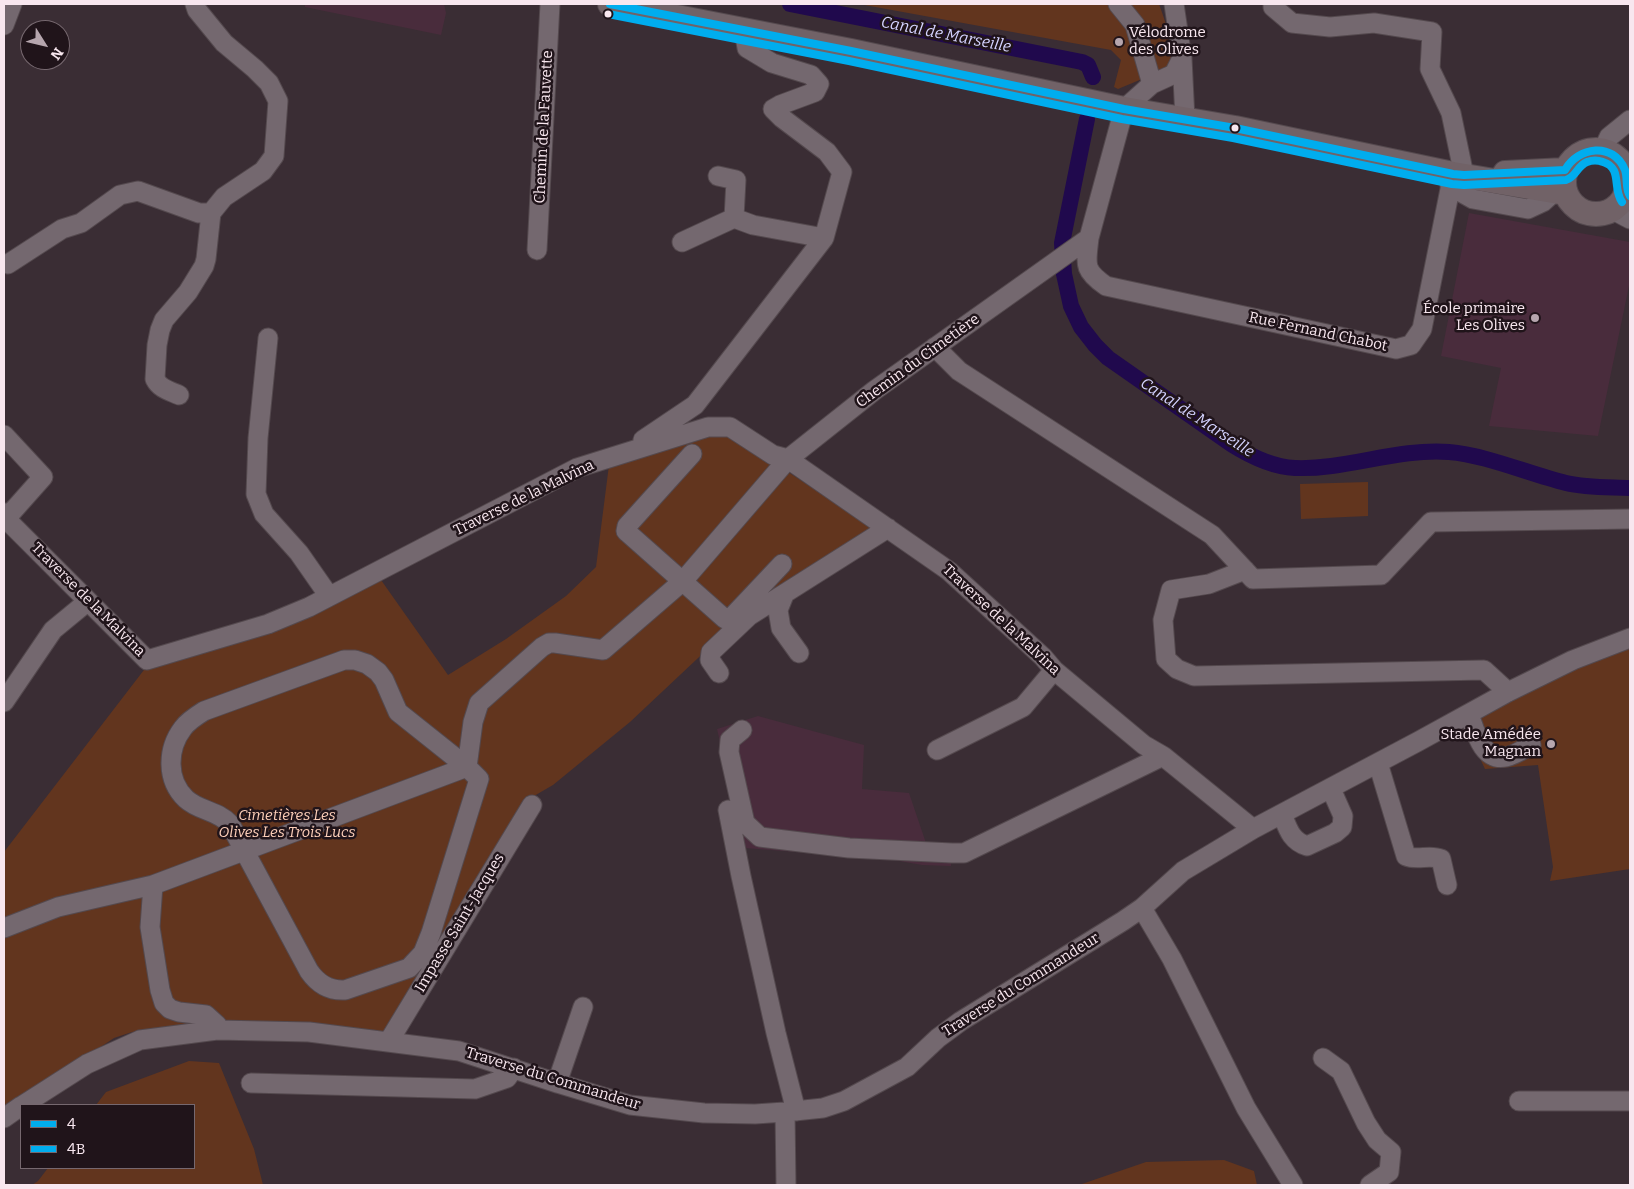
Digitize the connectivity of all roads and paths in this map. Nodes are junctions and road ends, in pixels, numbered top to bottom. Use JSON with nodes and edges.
{"nodes":[{"id":1,"x":12,"y":4,"type":"edge"},
{"id":2,"x":196,"y":4,"type":"edge"},
{"id":3,"x":550,"y":4,"type":"edge"},
{"id":4,"x":610,"y":4,"type":"edge"},
{"id":5,"x":1118,"y":4,"type":"edge"},
{"id":6,"x":1174,"y":4,"type":"edge"},
{"id":7,"x":1273,"y":4,"type":"edge"},
{"id":8,"x":4,"y":25,"type":"edge"},
{"id":9,"x":744,"y":30,"type":"junction"},
{"id":10,"x":1182,"y":58,"type":"junction"},
{"id":11,"x":1152,"y":84,"type":"junction"},
{"id":12,"x":1124,"y":109,"type":"junction"},
{"id":13,"x":1185,"y":119,"type":"junction"},
{"id":14,"x":1630,"y":120,"type":"edge"},
{"id":15,"x":1566,"y":170,"type":"junction"},
{"id":16,"x":718,"y":176,"type":"dead end"},
{"id":17,"x":1456,"y":178,"type":"junction"},
{"id":18,"x":1623,"y":182,"type":"edge"},
{"id":19,"x":1560,"y":192,"type":"junction"},
{"id":20,"x":211,"y":212,"type":"junction"},
{"id":21,"x":734,"y":218,"type":"junction"},
{"id":22,"x":824,"y":238,"type":"junction"},
{"id":23,"x":1089,"y":238,"type":"junction"},
{"id":24,"x":682,"y":242,"type":"dead end"},
{"id":25,"x":538,"y":250,"type":"dead end"},
{"id":26,"x":8,"y":264,"type":"dead end"},
{"id":27,"x":268,"y":338,"type":"dead end"},
{"id":28,"x":935,"y":347,"type":"junction"},
{"id":29,"x":179,"y":395,"type":"dead end"},
{"id":30,"x":4,"y":435,"type":"edge"},
{"id":31,"x":623,"y":453,"type":"junction"},
{"id":32,"x":692,"y":454,"type":"dead end"},
{"id":33,"x":788,"y":459,"type":"junction"},
{"id":34,"x":4,"y":513,"type":"edge"},
{"id":35,"x":4,"y":517,"type":"edge"},
{"id":36,"x":1630,"y":519,"type":"edge"},
{"id":37,"x":888,"y":528,"type":"junction"},
{"id":38,"x":782,"y":564,"type":"dead end"},
{"id":39,"x":1245,"y":570,"type":"junction"},
{"id":40,"x":683,"y":581,"type":"junction"},
{"id":41,"x":784,"y":594,"type":"junction"},
{"id":42,"x":329,"y":596,"type":"junction"},
{"id":43,"x":83,"y":605,"type":"junction"},
{"id":44,"x":1630,"y":638,"type":"edge"},
{"id":45,"x":799,"y":654,"type":"dead end"},
{"id":46,"x":1054,"y":670,"type":"junction"},
{"id":47,"x":719,"y":673,"type":"dead end"},
{"id":48,"x":4,"y":682,"type":"edge"},
{"id":49,"x":1508,"y":692,"type":"junction"},
{"id":50,"x":4,"y":702,"type":"edge"},
{"id":51,"x":1469,"y":714,"type":"junction"},
{"id":52,"x":742,"y":730,"type":"dead end"},
{"id":53,"x":1531,"y":745,"type":"dead end"},
{"id":54,"x":937,"y":750,"type":"dead end"},
{"id":55,"x":1163,"y":756,"type":"junction"},
{"id":56,"x":1378,"y":763,"type":"junction"},
{"id":57,"x":467,"y":767,"type":"junction"},
{"id":58,"x":1331,"y":789,"type":"junction"},
{"id":59,"x":532,"y":805,"type":"dead end"},
{"id":60,"x":728,"y":810,"type":"dead end"},
{"id":61,"x":1282,"y":814,"type":"junction"},
{"id":62,"x":1253,"y":829,"type":"junction"},
{"id":63,"x":244,"y":852,"type":"junction"},
{"id":64,"x":153,"y":885,"type":"junction"},
{"id":65,"x":1447,"y":885,"type":"dead end"},
{"id":66,"x":1142,"y":908,"type":"junction"},
{"id":67,"x":4,"y":928,"type":"edge"},
{"id":68,"x":583,"y":1007,"type":"dead end"},
{"id":69,"x":217,"y":1030,"type":"junction"},
{"id":70,"x":389,"y":1041,"type":"junction"},
{"id":71,"x":1323,"y":1058,"type":"dead end"},
{"id":72,"x":514,"y":1068,"type":"junction"},
{"id":73,"x":251,"y":1083,"type":"dead end"},
{"id":74,"x":558,"y":1083,"type":"junction"},
{"id":75,"x":1519,"y":1101,"type":"dead end"},
{"id":76,"x":1630,"y":1101,"type":"edge"},
{"id":77,"x":25,"y":1104,"type":"edge"},
{"id":78,"x":20,"y":1107,"type":"edge"},
{"id":79,"x":791,"y":1112,"type":"junction"},
{"id":80,"x":4,"y":1118,"type":"edge"},
{"id":81,"x":786,"y":1185,"type":"edge"},
{"id":82,"x":1293,"y":1185,"type":"edge"},
{"id":83,"x":1370,"y":1185,"type":"edge"}],
"edges":[{"from":1,"to":8,"type":"street"},
{"from":2,"to":20,"type":"street"},
{"from":3,"to":25,"type":"street","name":"Chemin de la Fauvette"},
{"from":4,"to":9,"type":"main road"},
{"from":5,"to":11,"type":"street"},
{"from":6,"to":10,"type":"street"},
{"from":7,"to":17,"type":"street"},
{"from":9,"to":12,"type":"main road"},
{"from":9,"to":22,"type":"street"},
{"from":10,"to":11,"type":"street"},
{"from":10,"to":13,"type":"street"},
{"from":11,"to":12,"type":"street"},
{"from":12,"to":13,"type":"main road"},
{"from":12,"to":23,"type":"street","name":"Rue Fernand Chabot"},
{"from":13,"to":17,"type":"main road"},
{"from":14,"to":18,"type":"street"},
{"from":15,"to":17,"type":"main road"},
{"from":15,"to":18,"type":"main road"},
{"from":15,"to":19,"type":"main road"},
{"from":16,"to":21,"type":"street"},
{"from":17,"to":19,"type":"main road"},
{"from":17,"to":23,"type":"street","name":"Rue Fernand Chabot"},
{"from":18,"to":19,"type":"main road"},
{"from":20,"to":26,"type":"street"},
{"from":20,"to":29,"type":"street"},
{"from":21,"to":22,"type":"street"},
{"from":21,"to":24,"type":"street"},
{"from":22,"to":31,"type":"street"},
{"from":23,"to":28,"type":"street","name":"Chemin du Cimetière"},
{"from":27,"to":42,"type":"street"},
{"from":28,"to":33,"type":"street","name":"Chemin du Cimetière"},
{"from":28,"to":39,"type":"street"},
{"from":30,"to":34,"type":"street"},
{"from":31,"to":33,"type":"street","name":"Traverse de la Malvina"},
{"from":31,"to":42,"type":"street","name":"Traverse de la Malvina"},
{"from":32,"to":40,"type":"street"},
{"from":33,"to":37,"type":"street","name":"Traverse de la Malvina"},
{"from":33,"to":40,"type":"street","name":"Chemin du Cimetière"},
{"from":35,"to":43,"type":"street","name":"Traverse de la Malvina"},
{"from":36,"to":39,"type":"street"},
{"from":37,"to":41,"type":"street"},
{"from":37,"to":46,"type":"street","name":"Traverse de la Malvina"},
{"from":38,"to":40,"type":"street"},
{"from":39,"to":49,"type":"street"},
{"from":40,"to":57,"type":"street","name":"Chemin du Cimetière"},
{"from":41,"to":45,"type":"street"},
{"from":41,"to":47,"type":"street"},
{"from":42,"to":43,"type":"street","name":"Traverse de la Malvina"},
{"from":43,"to":48,"type":"street"},
{"from":43,"to":50,"type":"street"},
{"from":44,"to":49,"type":"street","name":"Traverse du Commandeur"},
{"from":46,"to":54,"type":"street"},
{"from":46,"to":55,"type":"street","name":"Traverse de la Malvina"},
{"from":49,"to":51,"type":"street","name":"Traverse du Commandeur"},
{"from":51,"to":53,"type":"street"},
{"from":51,"to":56,"type":"street","name":"Traverse du Commandeur"},
{"from":52,"to":55,"type":"street"},
{"from":55,"to":62,"type":"street","name":"Traverse de la Malvina"},
{"from":56,"to":58,"type":"street","name":"Traverse du Commandeur"},
{"from":56,"to":65,"type":"street"},
{"from":57,"to":63,"type":"street"},
{"from":57,"to":63,"type":"street"},
{"from":57,"to":63,"type":"street"},
{"from":58,"to":61,"type":"street","name":"Traverse du Commandeur"},
{"from":58,"to":61,"type":"street"},
{"from":59,"to":70,"type":"street","name":"Impasse Saint-Jacques"},
{"from":60,"to":79,"type":"street"},
{"from":61,"to":62,"type":"street","name":"Traverse du Commandeur"},
{"from":62,"to":66,"type":"street","name":"Traverse du Commandeur"},
{"from":63,"to":64,"type":"street"},
{"from":64,"to":67,"type":"street"},
{"from":64,"to":69,"type":"street"},
{"from":66,"to":79,"type":"street","name":"Traverse du Commandeur"},
{"from":66,"to":82,"type":"street"},
{"from":68,"to":74,"type":"street"},
{"from":69,"to":70,"type":"street","name":"Traverse du Commandeur"},
{"from":69,"to":77,"type":"street","name":"Traverse du Commandeur"},
{"from":70,"to":72,"type":"street","name":"Traverse du Commandeur"},
{"from":71,"to":83,"type":"street"},
{"from":72,"to":73,"type":"street"},
{"from":72,"to":74,"type":"street","name":"Traverse du Commandeur"},
{"from":74,"to":79,"type":"street","name":"Traverse du Commandeur"},
{"from":75,"to":76,"type":"street"},
{"from":78,"to":80,"type":"street","name":"Traverse du Commandeur"},
{"from":79,"to":81,"type":"street"}]}
